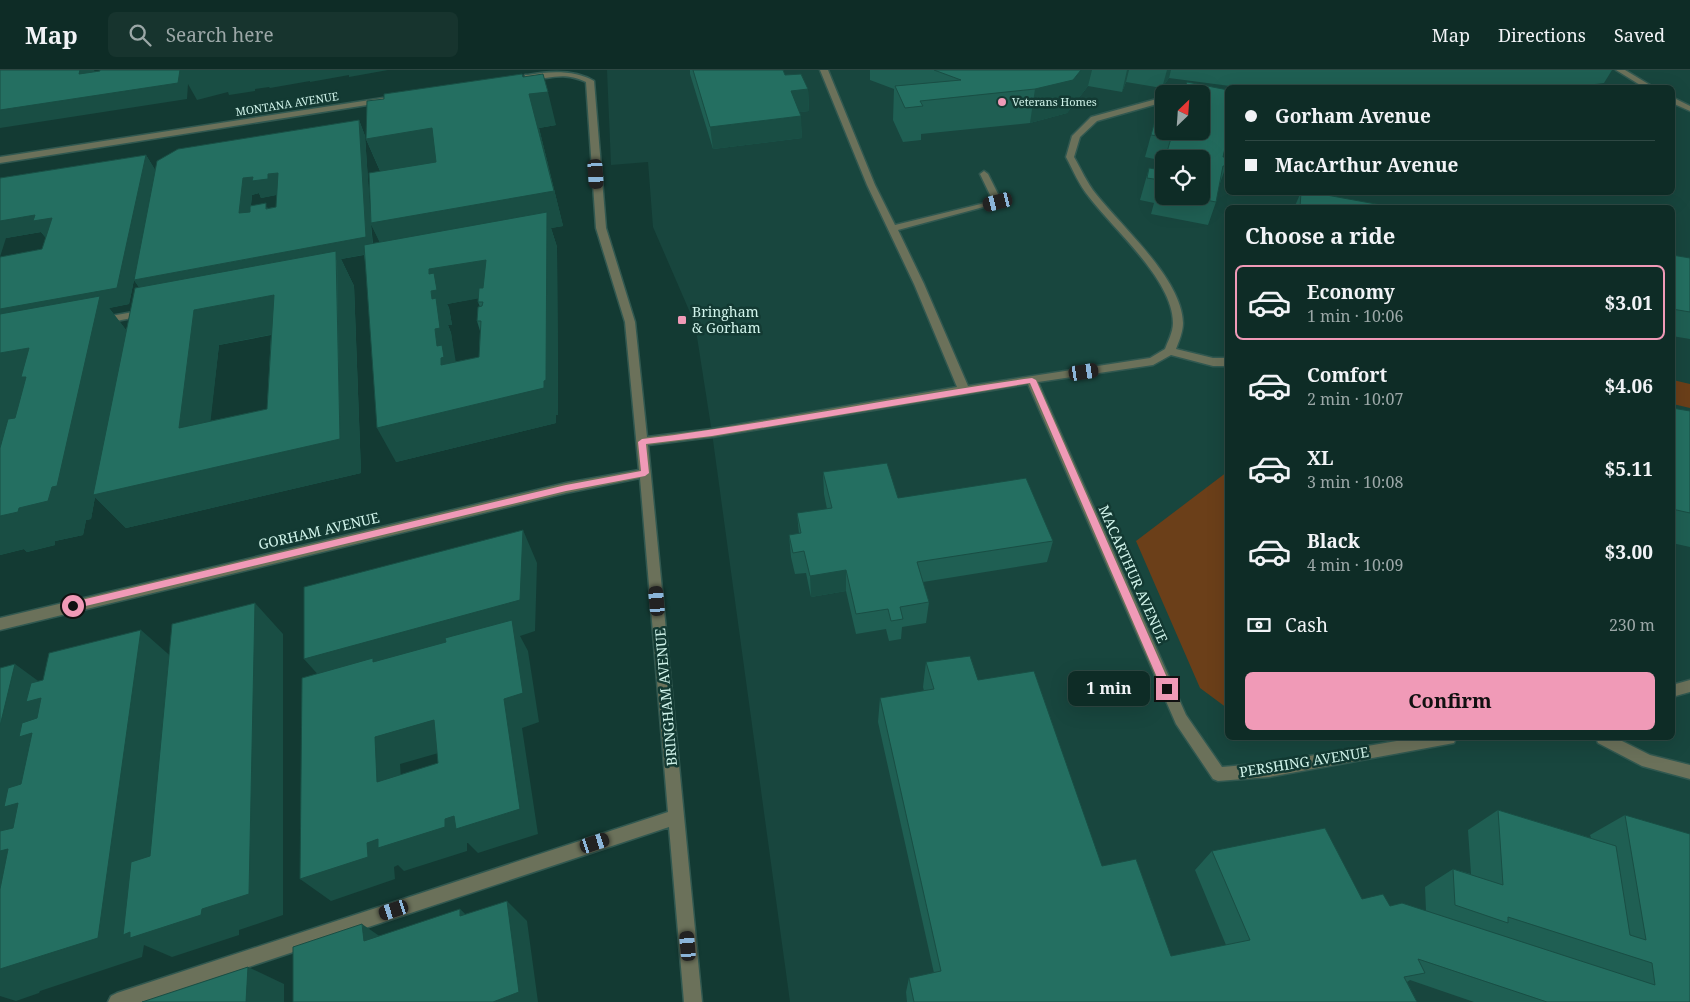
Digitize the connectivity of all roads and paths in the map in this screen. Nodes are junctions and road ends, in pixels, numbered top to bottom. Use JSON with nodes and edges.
{"nodes":[{"id":1,"x":824,"y":70,"type":"edge"},
{"id":2,"x":1620,"y":70,"type":"edge"},
{"id":3,"x":519,"y":78,"type":"edge"},
{"id":4,"x":1646,"y":85,"type":"edge"},
{"id":5,"x":392,"y":98,"type":"edge"},
{"id":6,"x":1155,"y":102,"type":"edge"},
{"id":7,"x":1675,"y":102,"type":"edge"},
{"id":8,"x":1690,"y":109,"type":"edge"},
{"id":9,"x":0,"y":160,"type":"edge"},
{"id":10,"x":984,"y":174,"type":"dead end"},
{"id":11,"x":892,"y":229,"type":"junction"},
{"id":12,"x":156,"y":310,"type":"edge"},
{"id":13,"x":88,"y":324,"type":"edge"},
{"id":14,"x":1170,"y":351,"type":"junction"},
{"id":15,"x":1225,"y":362,"type":"edge"},
{"id":16,"x":1032,"y":380,"type":"junction"},
{"id":17,"x":964,"y":390,"type":"junction"},
{"id":18,"x":642,"y":442,"type":"junction"},
{"id":19,"x":645,"y":473,"type":"junction"},
{"id":20,"x":0,"y":624,"type":"edge"},
{"id":21,"x":1690,"y":686,"type":"edge"},
{"id":22,"x":1675,"y":690,"type":"edge"},
{"id":23,"x":1438,"y":740,"type":"edge"},
{"id":24,"x":1607,"y":740,"type":"edge"},
{"id":25,"x":1690,"y":772,"type":"edge"},
{"id":26,"x":1218,"y":774,"type":"joint"},
{"id":27,"x":676,"y":817,"type":"junction"},
{"id":28,"x":117,"y":1002,"type":"edge"},
{"id":29,"x":693,"y":1002,"type":"edge"}],
"edges":[{"from":1,"to":11,"type":"street"},
{"from":2,"to":4,"type":"street"},
{"from":3,"to":18,"type":"street","name":"BRINGHAM AVENUE"},
{"from":5,"to":9,"type":"street","name":"MONTANA AVENUE"},
{"from":6,"to":14,"type":"street"},
{"from":7,"to":8,"type":"street"},
{"from":10,"to":11,"type":"street"},
{"from":11,"to":17,"type":"street"},
{"from":12,"to":13,"type":"street"},
{"from":14,"to":15,"type":"street"},
{"from":14,"to":16,"type":"street"},
{"from":16,"to":17,"type":"street"},
{"from":16,"to":26,"type":"street","name":"MACARTHUR AVENUE"},
{"from":17,"to":18,"type":"street"},
{"from":18,"to":19,"type":"street","name":"BRINGHAM AVENUE"},
{"from":19,"to":20,"type":"street","name":"GORHAM AVENUE"},
{"from":19,"to":27,"type":"street","name":"BRINGHAM AVENUE"},
{"from":21,"to":22,"type":"street"},
{"from":23,"to":26,"type":"street","name":"PERSHING AVENUE"},
{"from":24,"to":25,"type":"street"},
{"from":27,"to":28,"type":"street"},
{"from":27,"to":29,"type":"street","name":"BRINGHAM AVENUE"}]}
